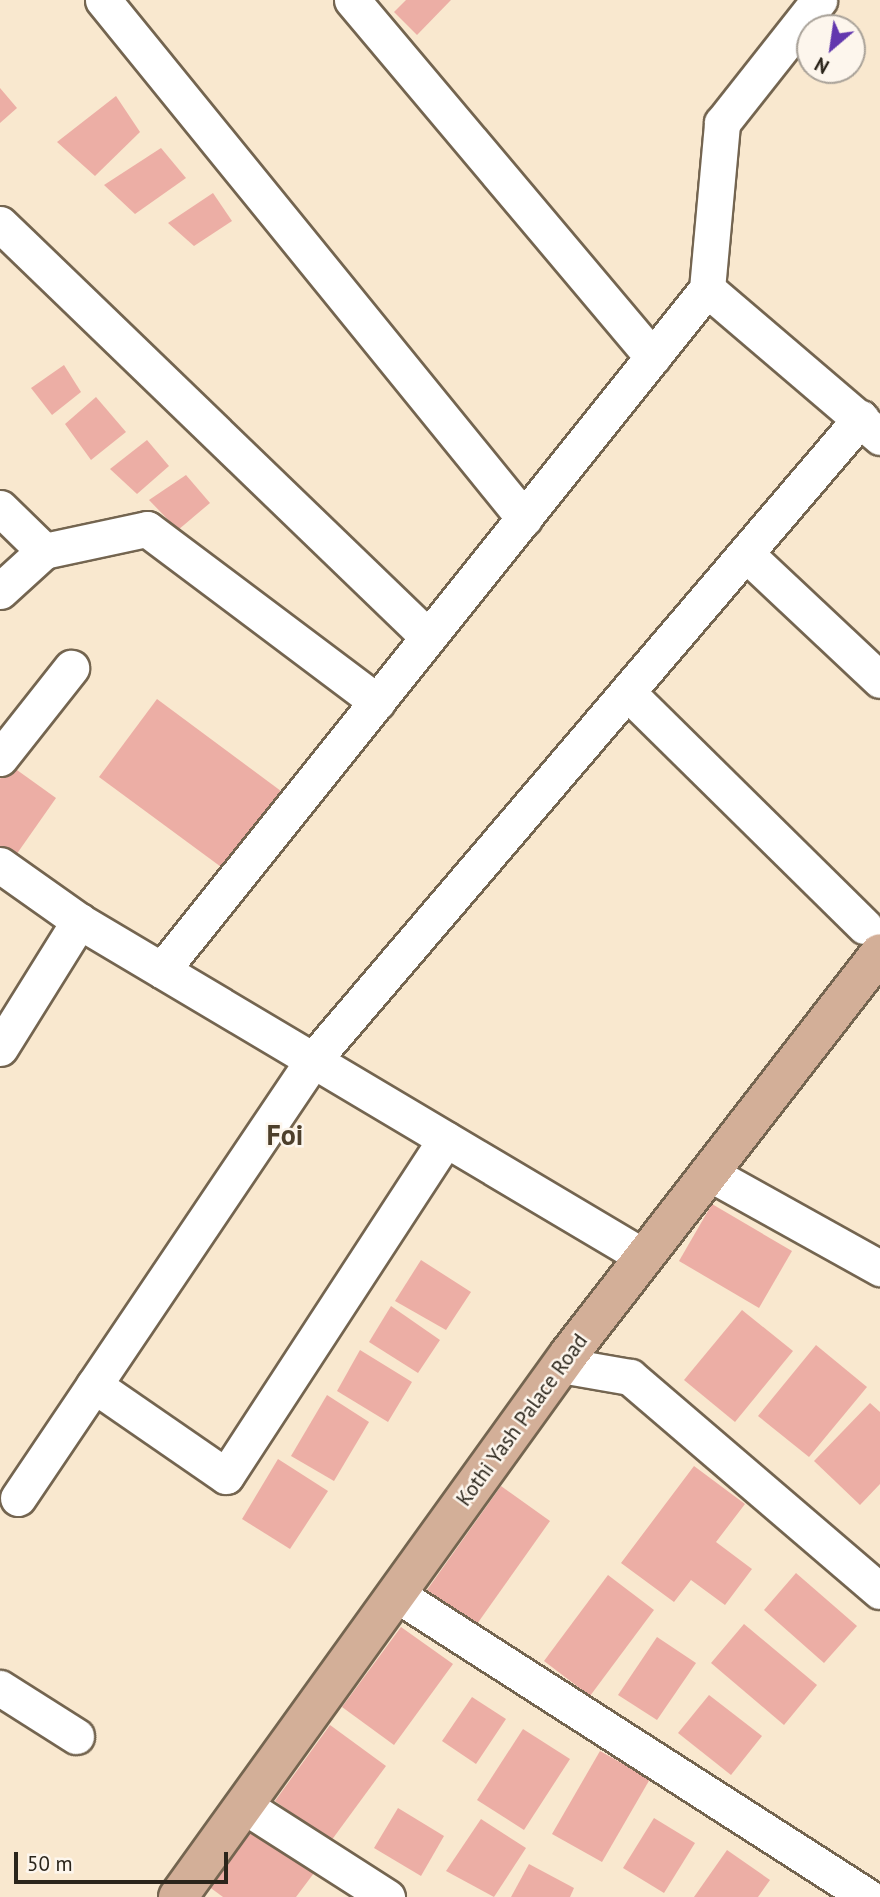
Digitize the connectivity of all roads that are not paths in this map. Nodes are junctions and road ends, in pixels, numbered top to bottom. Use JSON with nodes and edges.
{"nodes":[{"id":1,"x":103,"y":0,"type":"edge"},
{"id":2,"x":352,"y":0,"type":"edge"},
{"id":3,"x":819,"y":0,"type":"edge"},
{"id":4,"x":0,"y":223,"type":"edge"},
{"id":5,"x":708,"y":289,"type":"junction"},
{"id":6,"x":653,"y":358,"type":"junction"},
{"id":7,"x":871,"y":428,"type":"edge"},
{"id":8,"x":0,"y":508,"type":"edge"},
{"id":9,"x":524,"y":518,"type":"junction"},
{"id":10,"x":44,"y":551,"type":"junction"},
{"id":11,"x":746,"y":554,"type":"junction"},
{"id":12,"x":0,"y":591,"type":"edge"},
{"id":13,"x":428,"y":637,"type":"junction"},
{"id":14,"x":71,"y":668,"type":"dead end"},
{"id":15,"x":880,"y":680,"type":"edge"},
{"id":16,"x":628,"y":692,"type":"junction"},
{"id":17,"x":377,"y":702,"type":"junction"},
{"id":18,"x":0,"y":758,"type":"edge"},
{"id":19,"x":0,"y":866,"type":"edge"},
{"id":20,"x":79,"y":921,"type":"junction"},
{"id":21,"x":872,"y":940,"type":"edge"},
{"id":22,"x":162,"y":970,"type":"junction"},
{"id":23,"x":0,"y":1048,"type":"edge"},
{"id":24,"x":313,"y":1060,"type":"junction"},
{"id":25,"x":446,"y":1139,"type":"junction"},
{"id":26,"x":709,"y":1173,"type":"junction"},
{"id":27,"x":644,"y":1257,"type":"junction"},
{"id":28,"x":880,"y":1268,"type":"edge"},
{"id":29,"x":561,"y":1365,"type":"junction"},
{"id":30,"x":94,"y":1385,"type":"junction"},
{"id":31,"x":18,"y":1498,"type":"dead end"},
{"id":32,"x":880,"y":1591,"type":"edge"},
{"id":33,"x":396,"y":1594,"type":"junction"},
{"id":34,"x":0,"y":1688,"type":"edge"},
{"id":35,"x":76,"y":1736,"type":"dead end"},
{"id":36,"x":243,"y":1805,"type":"junction"},
{"id":37,"x":177,"y":1897,"type":"edge"},
{"id":38,"x":387,"y":1897,"type":"edge"},
{"id":39,"x":868,"y":1897,"type":"edge"}],
"edges":[{"from":1,"to":9,"type":"street"},
{"from":2,"to":6,"type":"street"},
{"from":3,"to":5,"type":"street"},
{"from":4,"to":13,"type":"street"},
{"from":5,"to":6,"type":"street"},
{"from":5,"to":7,"type":"street"},
{"from":6,"to":9,"type":"street"},
{"from":7,"to":11,"type":"street"},
{"from":8,"to":10,"type":"street"},
{"from":9,"to":13,"type":"street"},
{"from":10,"to":12,"type":"street"},
{"from":10,"to":17,"type":"street"},
{"from":11,"to":15,"type":"street"},
{"from":11,"to":16,"type":"street"},
{"from":13,"to":17,"type":"street"},
{"from":14,"to":18,"type":"street"},
{"from":16,"to":21,"type":"street"},
{"from":16,"to":24,"type":"street"},
{"from":17,"to":22,"type":"street"},
{"from":19,"to":20,"type":"street"},
{"from":20,"to":22,"type":"street"},
{"from":20,"to":23,"type":"street"},
{"from":21,"to":26,"type":"main road","name":"Kothi Yash Palace Road"},
{"from":22,"to":24,"type":"street"},
{"from":24,"to":25,"type":"street"},
{"from":24,"to":30,"type":"street"},
{"from":25,"to":27,"type":"street"},
{"from":25,"to":30,"type":"street"},
{"from":26,"to":27,"type":"main road","name":"Kothi Yash Palace Road"},
{"from":26,"to":28,"type":"street"},
{"from":27,"to":29,"type":"main road","name":"Kothi Yash Palace Road"},
{"from":29,"to":32,"type":"street"},
{"from":29,"to":33,"type":"main road","name":"Kothi Yash Palace Road"},
{"from":30,"to":31,"type":"street"},
{"from":33,"to":36,"type":"main road","name":"Kothi Yash Palace Road"},
{"from":33,"to":39,"type":"street"},
{"from":34,"to":35,"type":"street"},
{"from":36,"to":37,"type":"main road","name":"Kothi Yash Palace Road"},
{"from":36,"to":38,"type":"street"}]}
